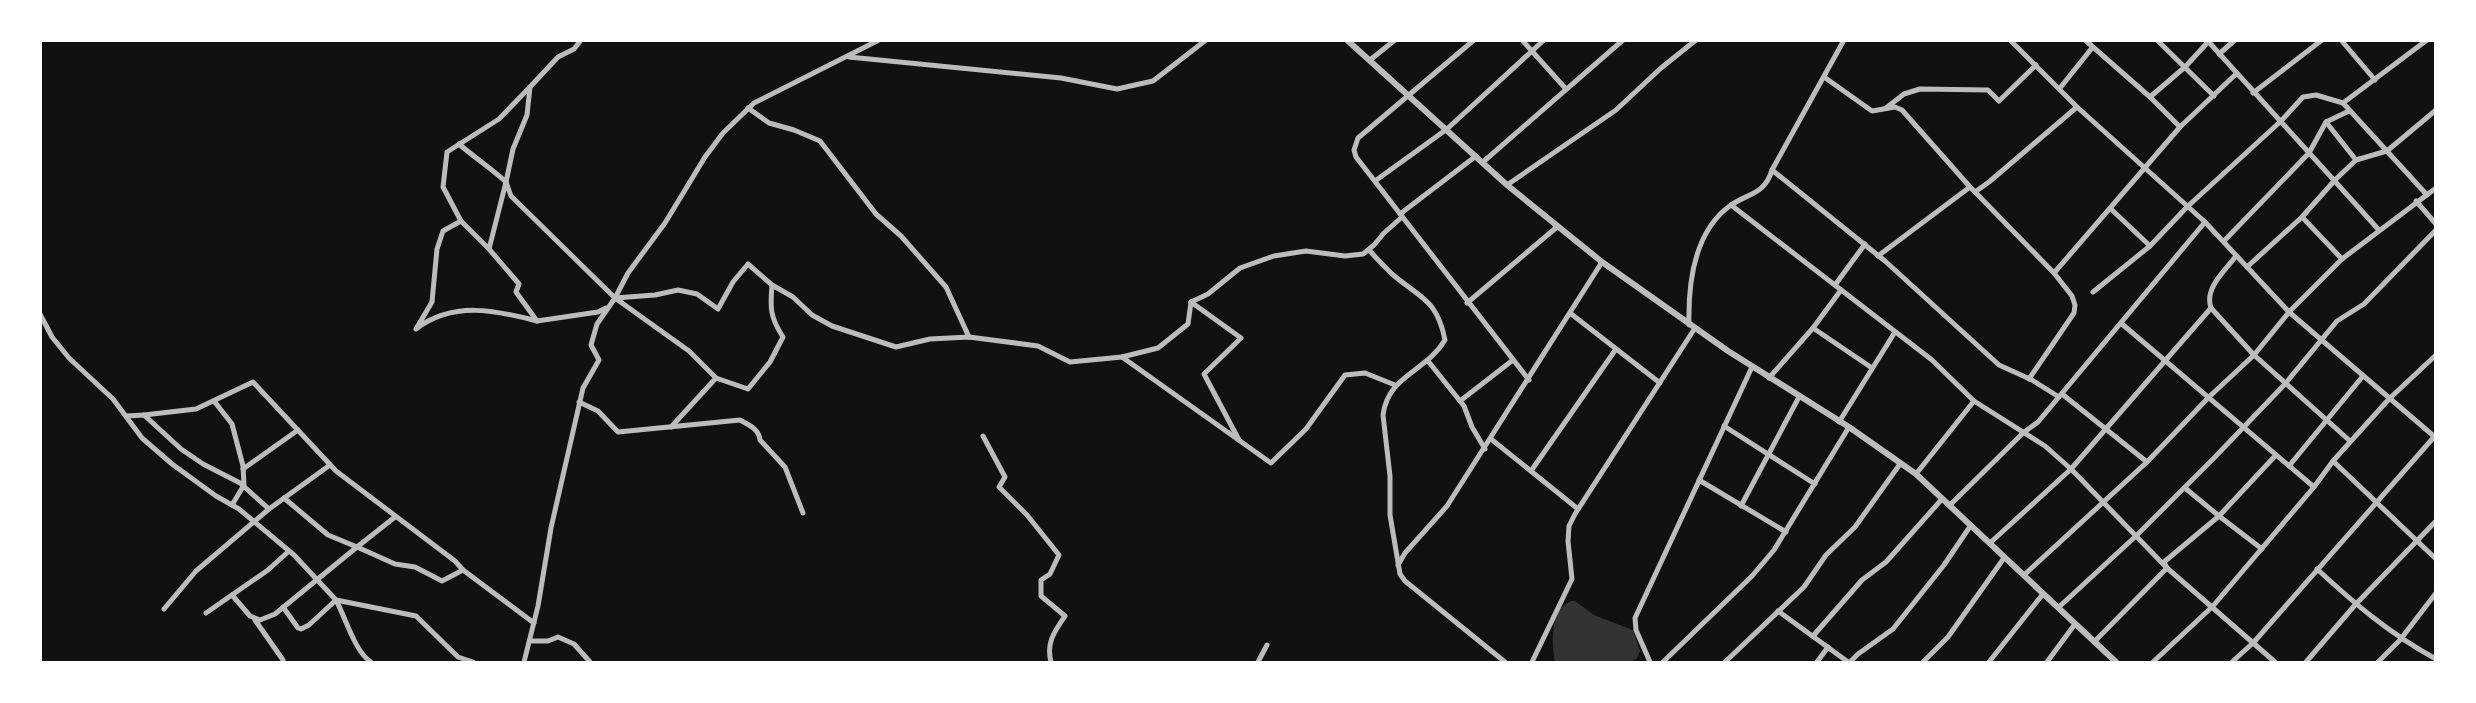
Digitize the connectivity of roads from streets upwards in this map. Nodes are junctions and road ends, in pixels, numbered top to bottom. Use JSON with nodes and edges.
{"nodes":[{"id":1,"x":581,"y":40,"type":"edge"},
{"id":2,"x":879,"y":40,"type":"edge"},
{"id":3,"x":1206,"y":40,"type":"edge"},
{"id":4,"x":1347,"y":40,"type":"edge"},
{"id":5,"x":1395,"y":40,"type":"edge"},
{"id":6,"x":1474,"y":40,"type":"edge"},
{"id":7,"x":1522,"y":40,"type":"edge"},
{"id":8,"x":1544,"y":40,"type":"edge"},
{"id":9,"x":1623,"y":40,"type":"edge"},
{"id":10,"x":1696,"y":40,"type":"edge"},
{"id":11,"x":1844,"y":40,"type":"edge"},
{"id":12,"x":2010,"y":40,"type":"edge"},
{"id":13,"x":2023,"y":40,"type":"edge"},
{"id":14,"x":2085,"y":40,"type":"edge"},
{"id":15,"x":2157,"y":40,"type":"edge"},
{"id":16,"x":2235,"y":40,"type":"edge"},
{"id":17,"x":2322,"y":40,"type":"edge"},
{"id":18,"x":2341,"y":40,"type":"edge"},
{"id":19,"x":2427,"y":40,"type":"edge"},
{"id":20,"x":2207,"y":41,"type":"edge"},
{"id":21,"x":2017,"y":46,"type":"junction"},
{"id":22,"x":2092,"y":48,"type":"junction"},
{"id":23,"x":1532,"y":51,"type":"junction"},
{"id":24,"x":2219,"y":54,"type":"junction"},
{"id":25,"x":848,"y":57,"type":"junction"},
{"id":26,"x":1370,"y":60,"type":"junction"},
{"id":27,"x":2036,"y":64,"type":"junction"},
{"id":28,"x":2186,"y":67,"type":"junction"},
{"id":29,"x":2236,"y":74,"type":"junction"},
{"id":30,"x":1824,"y":77,"type":"junction"},
{"id":31,"x":2375,"y":80,"type":"junction"},
{"id":32,"x":530,"y":87,"type":"junction"},
{"id":33,"x":2060,"y":88,"type":"junction"},
{"id":34,"x":1566,"y":89,"type":"junction"},
{"id":35,"x":2253,"y":93,"type":"junction"},
{"id":36,"x":1410,"y":96,"type":"junction"},
{"id":37,"x":2214,"y":96,"type":"junction"},
{"id":38,"x":2150,"y":97,"type":"junction"},
{"id":39,"x":2343,"y":103,"type":"junction"},
{"id":40,"x":2077,"y":107,"type":"junction"},
{"id":41,"x":748,"y":108,"type":"junction"},
{"id":42,"x":1886,"y":108,"type":"junction"},
{"id":43,"x":2436,"y":110,"type":"edge"},
{"id":44,"x":2349,"y":111,"type":"junction"},
{"id":45,"x":2281,"y":121,"type":"junction"},
{"id":46,"x":2326,"y":122,"type":"junction"},
{"id":47,"x":2180,"y":127,"type":"junction"},
{"id":48,"x":1447,"y":129,"type":"junction"},
{"id":49,"x":459,"y":144,"type":"junction"},
{"id":50,"x":2387,"y":151,"type":"junction"},
{"id":51,"x":2309,"y":153,"type":"junction"},
{"id":52,"x":1476,"y":156,"type":"junction"},
{"id":53,"x":2356,"y":160,"type":"junction"},
{"id":54,"x":1483,"y":162,"type":"junction"},
{"id":55,"x":2147,"y":168,"type":"junction"},
{"id":56,"x":1772,"y":170,"type":"junction"},
{"id":57,"x":2335,"y":180,"type":"junction"},
{"id":58,"x":1375,"y":181,"type":"junction"},
{"id":59,"x":506,"y":182,"type":"junction"},
{"id":60,"x":1507,"y":185,"type":"junction"},
{"id":61,"x":2436,"y":188,"type":"edge"},
{"id":62,"x":1972,"y":190,"type":"junction"},
{"id":63,"x":2427,"y":195,"type":"junction"},
{"id":64,"x":2416,"y":201,"type":"junction"},
{"id":65,"x":1731,"y":205,"type":"junction"},
{"id":66,"x":2187,"y":207,"type":"junction"},
{"id":67,"x":2111,"y":209,"type":"junction"},
{"id":68,"x":1401,"y":216,"type":"junction"},
{"id":69,"x":2302,"y":217,"type":"junction"},
{"id":70,"x":461,"y":221,"type":"junction"},
{"id":71,"x":2205,"y":222,"type":"junction"},
{"id":72,"x":2436,"y":224,"type":"edge"},
{"id":73,"x":1557,"y":227,"type":"junction"},
{"id":74,"x":2378,"y":229,"type":"junction"},
{"id":75,"x":2436,"y":231,"type":"edge"},
{"id":76,"x":2224,"y":242,"type":"junction"},
{"id":77,"x":1865,"y":244,"type":"junction"},
{"id":78,"x":2150,"y":246,"type":"junction"},
{"id":79,"x":489,"y":249,"type":"junction"},
{"id":80,"x":1369,"y":250,"type":"junction"},
{"id":81,"x":1878,"y":256,"type":"junction"},
{"id":82,"x":2236,"y":256,"type":"junction"},
{"id":83,"x":2342,"y":259,"type":"junction"},
{"id":84,"x":1602,"y":262,"type":"junction"},
{"id":85,"x":2247,"y":267,"type":"junction"},
{"id":86,"x":2054,"y":273,"type":"junction"},
{"id":87,"x":772,"y":285,"type":"junction"},
{"id":88,"x":1835,"y":285,"type":"junction"},
{"id":89,"x":1840,"y":290,"type":"junction"},
{"id":90,"x":2093,"y":292,"type":"dead end"},
{"id":91,"x":615,"y":298,"type":"junction"},
{"id":92,"x":1191,"y":302,"type":"junction"},
{"id":93,"x":1467,"y":303,"type":"junction"},
{"id":94,"x":607,"y":307,"type":"junction"},
{"id":95,"x":2211,"y":308,"type":"junction"},
{"id":96,"x":2289,"y":312,"type":"junction"},
{"id":97,"x":40,"y":314,"type":"edge"},
{"id":98,"x":1570,"y":314,"type":"junction"},
{"id":99,"x":537,"y":321,"type":"junction"},
{"id":100,"x":2122,"y":324,"type":"junction"},
{"id":101,"x":1692,"y":326,"type":"junction"},
{"id":102,"x":1813,"y":328,"type":"junction"},
{"id":103,"x":1895,"y":332,"type":"junction"},
{"id":104,"x":969,"y":338,"type":"junction"},
{"id":105,"x":2320,"y":340,"type":"junction"},
{"id":106,"x":1616,"y":349,"type":"junction"},
{"id":107,"x":2254,"y":355,"type":"junction"},
{"id":108,"x":2436,"y":355,"type":"edge"},
{"id":109,"x":1122,"y":357,"type":"junction"},
{"id":110,"x":1512,"y":360,"type":"junction"},
{"id":111,"x":2166,"y":360,"type":"junction"},
{"id":112,"x":1428,"y":361,"type":"junction"},
{"id":113,"x":1752,"y":367,"type":"junction"},
{"id":114,"x":1872,"y":368,"type":"junction"},
{"id":115,"x":2362,"y":376,"type":"junction"},
{"id":116,"x":716,"y":378,"type":"junction"},
{"id":117,"x":1769,"y":378,"type":"junction"},
{"id":118,"x":2029,"y":379,"type":"junction"},
{"id":119,"x":1529,"y":380,"type":"junction"},
{"id":120,"x":1660,"y":383,"type":"junction"},
{"id":121,"x":2285,"y":384,"type":"junction"},
{"id":122,"x":1395,"y":385,"type":"junction"},
{"id":123,"x":2060,"y":396,"type":"junction"},
{"id":124,"x":2209,"y":396,"type":"junction"},
{"id":125,"x":1799,"y":397,"type":"junction"},
{"id":126,"x":2388,"y":399,"type":"junction"},
{"id":127,"x":214,"y":401,"type":"junction"},
{"id":128,"x":1460,"y":401,"type":"junction"},
{"id":129,"x":1974,"y":401,"type":"junction"},
{"id":130,"x":579,"y":402,"type":"junction"},
{"id":131,"x":144,"y":415,"type":"junction"},
{"id":132,"x":126,"y":416,"type":"junction"},
{"id":133,"x":2328,"y":420,"type":"junction"},
{"id":134,"x":1839,"y":422,"type":"junction"},
{"id":135,"x":1724,"y":426,"type":"junction"},
{"id":136,"x":2245,"y":426,"type":"junction"},
{"id":137,"x":671,"y":427,"type":"junction"},
{"id":138,"x":1849,"y":427,"type":"junction"},
{"id":139,"x":2106,"y":429,"type":"junction"},
{"id":140,"x":298,"y":430,"type":"junction"},
{"id":141,"x":2023,"y":433,"type":"junction"},
{"id":142,"x":984,"y":436,"type":"dead end"},
{"id":143,"x":2435,"y":437,"type":"edge"},
{"id":144,"x":1491,"y":439,"type":"junction"},
{"id":145,"x":2350,"y":441,"type":"junction"},
{"id":146,"x":1240,"y":442,"type":"junction"},
{"id":147,"x":1485,"y":448,"type":"junction"},
{"id":148,"x":1769,"y":454,"type":"junction"},
{"id":149,"x":2276,"y":455,"type":"junction"},
{"id":150,"x":2333,"y":461,"type":"junction"},
{"id":151,"x":2147,"y":462,"type":"junction"},
{"id":152,"x":1900,"y":464,"type":"junction"},
{"id":153,"x":330,"y":465,"type":"junction"},
{"id":154,"x":2289,"y":466,"type":"junction"},
{"id":155,"x":243,"y":469,"type":"junction"},
{"id":156,"x":2071,"y":469,"type":"junction"},
{"id":157,"x":1531,"y":471,"type":"junction"},
{"id":158,"x":1916,"y":474,"type":"junction"},
{"id":159,"x":1699,"y":480,"type":"junction"},
{"id":160,"x":1815,"y":484,"type":"junction"},
{"id":161,"x":243,"y":485,"type":"junction"},
{"id":162,"x":2314,"y":487,"type":"junction"},
{"id":163,"x":2185,"y":488,"type":"junction"},
{"id":164,"x":284,"y":498,"type":"junction"},
{"id":165,"x":1942,"y":499,"type":"junction"},
{"id":166,"x":2103,"y":501,"type":"junction"},
{"id":167,"x":2376,"y":503,"type":"junction"},
{"id":168,"x":232,"y":505,"type":"junction"},
{"id":169,"x":1950,"y":505,"type":"junction"},
{"id":170,"x":1741,"y":506,"type":"junction"},
{"id":171,"x":269,"y":509,"type":"junction"},
{"id":172,"x":1578,"y":509,"type":"junction"},
{"id":173,"x":803,"y":513,"type":"dead end"},
{"id":174,"x":2219,"y":516,"type":"junction"},
{"id":175,"x":395,"y":517,"type":"junction"},
{"id":176,"x":2436,"y":521,"type":"edge"},
{"id":177,"x":254,"y":522,"type":"junction"},
{"id":178,"x":1971,"y":525,"type":"junction"},
{"id":179,"x":1786,"y":532,"type":"junction"},
{"id":180,"x":2137,"y":535,"type":"junction"},
{"id":181,"x":2416,"y":541,"type":"junction"},
{"id":182,"x":1990,"y":543,"type":"junction"},
{"id":183,"x":357,"y":547,"type":"junction"},
{"id":184,"x":2262,"y":549,"type":"junction"},
{"id":185,"x":289,"y":551,"type":"junction"},
{"id":186,"x":2004,"y":558,"type":"junction"},
{"id":187,"x":2436,"y":559,"type":"edge"},
{"id":188,"x":1398,"y":564,"type":"junction"},
{"id":189,"x":2167,"y":568,"type":"junction"},
{"id":190,"x":2317,"y":569,"type":"junction"},
{"id":191,"x":463,"y":570,"type":"junction"},
{"id":192,"x":2024,"y":575,"type":"junction"},
{"id":193,"x":319,"y":579,"type":"junction"},
{"id":194,"x":2436,"y":593,"type":"edge"},
{"id":195,"x":2043,"y":594,"type":"junction"},
{"id":196,"x":232,"y":595,"type":"junction"},
{"id":197,"x":336,"y":600,"type":"junction"},
{"id":198,"x":2355,"y":605,"type":"junction"},
{"id":199,"x":2213,"y":606,"type":"junction"},
{"id":200,"x":283,"y":607,"type":"junction"},
{"id":201,"x":2059,"y":607,"type":"junction"},
{"id":202,"x":164,"y":609,"type":"dead end"},
{"id":203,"x":1778,"y":611,"type":"junction"},
{"id":204,"x":206,"y":613,"type":"dead end"},
{"id":205,"x":255,"y":620,"type":"junction"},
{"id":206,"x":534,"y":622,"type":"junction"},
{"id":207,"x":2075,"y":624,"type":"junction"},
{"id":208,"x":1813,"y":636,"type":"junction"},
{"id":209,"x":2400,"y":639,"type":"junction"},
{"id":210,"x":530,"y":641,"type":"junction"},
{"id":211,"x":2094,"y":642,"type":"junction"},
{"id":212,"x":2253,"y":642,"type":"junction"},
{"id":213,"x":1267,"y":645,"type":"dead end"},
{"id":214,"x":1828,"y":647,"type":"junction"},
{"id":215,"x":2436,"y":659,"type":"edge"},
{"id":216,"x":283,"y":660,"type":"dead end"},
{"id":217,"x":371,"y":663,"type":"edge"},
{"id":218,"x":473,"y":663,"type":"edge"},
{"id":219,"x":524,"y":663,"type":"edge"},
{"id":220,"x":590,"y":663,"type":"edge"},
{"id":221,"x":1051,"y":663,"type":"edge"},
{"id":222,"x":1258,"y":663,"type":"edge"},
{"id":223,"x":1505,"y":663,"type":"edge"},
{"id":224,"x":1532,"y":663,"type":"edge"},
{"id":225,"x":1650,"y":663,"type":"edge"},
{"id":226,"x":1663,"y":663,"type":"edge"},
{"id":227,"x":1725,"y":663,"type":"edge"},
{"id":228,"x":1817,"y":663,"type":"edge"},
{"id":229,"x":1849,"y":663,"type":"edge"},
{"id":230,"x":1923,"y":663,"type":"edge"},
{"id":231,"x":1989,"y":663,"type":"edge"},
{"id":232,"x":2047,"y":663,"type":"edge"},
{"id":233,"x":2116,"y":663,"type":"edge"},
{"id":234,"x":2153,"y":663,"type":"edge"},
{"id":235,"x":2232,"y":663,"type":"edge"},
{"id":236,"x":2275,"y":663,"type":"edge"},
{"id":237,"x":2306,"y":663,"type":"edge"},
{"id":238,"x":2378,"y":663,"type":"edge"}],
"edges":[{"from":1,"to":32,"type":"street"},
{"from":2,"to":25,"type":"street"},
{"from":3,"to":25,"type":"street"},
{"from":4,"to":26,"type":"street"},
{"from":5,"to":26,"type":"street"},
{"from":6,"to":36,"type":"street"},
{"from":7,"to":23,"type":"street"},
{"from":8,"to":23,"type":"street"},
{"from":9,"to":34,"type":"street"},
{"from":10,"to":60,"type":"street"},
{"from":11,"to":30,"type":"street"},
{"from":12,"to":21,"type":"street"},
{"from":13,"to":21,"type":"street"},
{"from":14,"to":22,"type":"street"},
{"from":15,"to":28,"type":"street"},
{"from":16,"to":24,"type":"street"},
{"from":17,"to":35,"type":"street"},
{"from":18,"to":31,"type":"street"},
{"from":19,"to":31,"type":"street"},
{"from":20,"to":24,"type":"street"},
{"from":20,"to":28,"type":"street"},
{"from":21,"to":27,"type":"street"},
{"from":22,"to":33,"type":"street"},
{"from":22,"to":38,"type":"street"},
{"from":23,"to":34,"type":"street"},
{"from":23,"to":48,"type":"street"},
{"from":24,"to":29,"type":"street"},
{"from":25,"to":41,"type":"street"},
{"from":26,"to":36,"type":"street"},
{"from":27,"to":33,"type":"street"},
{"from":27,"to":42,"type":"street"},
{"from":28,"to":37,"type":"street"},
{"from":28,"to":38,"type":"street"},
{"from":29,"to":35,"type":"street"},
{"from":29,"to":37,"type":"street"},
{"from":30,"to":42,"type":"street"},
{"from":30,"to":56,"type":"street"},
{"from":31,"to":39,"type":"street"},
{"from":32,"to":49,"type":"street"},
{"from":32,"to":59,"type":"street"},
{"from":33,"to":40,"type":"street"},
{"from":34,"to":54,"type":"street"},
{"from":35,"to":45,"type":"street"},
{"from":36,"to":48,"type":"street"},
{"from":36,"to":58,"type":"street"},
{"from":37,"to":47,"type":"street"},
{"from":38,"to":47,"type":"street"},
{"from":39,"to":44,"type":"street"},
{"from":39,"to":45,"type":"street"},
{"from":40,"to":55,"type":"street"},
{"from":40,"to":62,"type":"street"},
{"from":41,"to":91,"type":"street"},
{"from":41,"to":104,"type":"street"},
{"from":42,"to":62,"type":"street"},
{"from":43,"to":50,"type":"street"},
{"from":44,"to":46,"type":"street"},
{"from":44,"to":50,"type":"street"},
{"from":45,"to":51,"type":"street"},
{"from":45,"to":66,"type":"street"},
{"from":46,"to":51,"type":"street"},
{"from":46,"to":53,"type":"street"},
{"from":47,"to":55,"type":"street"},
{"from":48,"to":52,"type":"street"},
{"from":48,"to":58,"type":"street"},
{"from":49,"to":59,"type":"street"},
{"from":49,"to":70,"type":"street"},
{"from":50,"to":53,"type":"street"},
{"from":50,"to":63,"type":"street"},
{"from":51,"to":57,"type":"street"},
{"from":51,"to":76,"type":"street"},
{"from":52,"to":54,"type":"street"},
{"from":52,"to":68,"type":"street"},
{"from":53,"to":57,"type":"street"},
{"from":54,"to":60,"type":"street"},
{"from":55,"to":66,"type":"street"},
{"from":55,"to":67,"type":"street"},
{"from":56,"to":65,"type":"street"},
{"from":56,"to":77,"type":"street"},
{"from":57,"to":69,"type":"street"},
{"from":57,"to":74,"type":"street"},
{"from":58,"to":68,"type":"street"},
{"from":59,"to":79,"type":"street"},
{"from":59,"to":91,"type":"street"},
{"from":60,"to":73,"type":"street"},
{"from":61,"to":63,"type":"street"},
{"from":62,"to":81,"type":"street"},
{"from":62,"to":86,"type":"street"},
{"from":63,"to":64,"type":"street"},
{"from":64,"to":72,"type":"street"},
{"from":64,"to":74,"type":"street"},
{"from":65,"to":88,"type":"street"},
{"from":65,"to":101,"type":"street"},
{"from":66,"to":71,"type":"street"},
{"from":66,"to":78,"type":"street"},
{"from":67,"to":78,"type":"street"},
{"from":67,"to":86,"type":"street"},
{"from":68,"to":80,"type":"street"},
{"from":68,"to":93,"type":"street"},
{"from":69,"to":83,"type":"street"},
{"from":69,"to":85,"type":"street"},
{"from":70,"to":79,"type":"street"},
{"from":70,"to":99,"type":"street"},
{"from":71,"to":76,"type":"street"},
{"from":71,"to":100,"type":"street"},
{"from":73,"to":84,"type":"street"},
{"from":73,"to":93,"type":"street"},
{"from":74,"to":83,"type":"street"},
{"from":75,"to":105,"type":"street"},
{"from":76,"to":82,"type":"street"},
{"from":77,"to":81,"type":"street"},
{"from":77,"to":88,"type":"street"},
{"from":78,"to":90,"type":"street"},
{"from":79,"to":99,"type":"street"},
{"from":80,"to":92,"type":"street"},
{"from":80,"to":112,"type":"street"},
{"from":81,"to":118,"type":"street"},
{"from":82,"to":85,"type":"street"},
{"from":82,"to":95,"type":"street"},
{"from":83,"to":96,"type":"street"},
{"from":84,"to":98,"type":"street"},
{"from":84,"to":101,"type":"street"},
{"from":85,"to":96,"type":"street"},
{"from":86,"to":118,"type":"street"},
{"from":87,"to":91,"type":"street"},
{"from":87,"to":104,"type":"street"},
{"from":87,"to":116,"type":"street"},
{"from":88,"to":89,"type":"street"},
{"from":89,"to":102,"type":"street"},
{"from":89,"to":103,"type":"street"},
{"from":91,"to":94,"type":"street"},
{"from":91,"to":116,"type":"street"},
{"from":92,"to":109,"type":"street"},
{"from":92,"to":146,"type":"street"},
{"from":93,"to":110,"type":"street"},
{"from":94,"to":99,"type":"street"},
{"from":94,"to":130,"type":"street"},
{"from":95,"to":107,"type":"street"},
{"from":95,"to":111,"type":"street"},
{"from":96,"to":105,"type":"street"},
{"from":96,"to":107,"type":"street"},
{"from":97,"to":132,"type":"street"},
{"from":98,"to":106,"type":"street"},
{"from":98,"to":119,"type":"street"},
{"from":100,"to":111,"type":"street"},
{"from":100,"to":123,"type":"street"},
{"from":101,"to":113,"type":"street"},
{"from":101,"to":120,"type":"street"},
{"from":102,"to":114,"type":"street"},
{"from":102,"to":117,"type":"street"},
{"from":103,"to":114,"type":"street"},
{"from":103,"to":129,"type":"street"},
{"from":104,"to":109,"type":"street"},
{"from":105,"to":115,"type":"street"},
{"from":105,"to":121,"type":"street"},
{"from":106,"to":120,"type":"street"},
{"from":106,"to":157,"type":"street"},
{"from":107,"to":121,"type":"street"},
{"from":107,"to":124,"type":"street"},
{"from":108,"to":126,"type":"street"},
{"from":109,"to":146,"type":"street"},
{"from":110,"to":119,"type":"street"},
{"from":110,"to":128,"type":"street"},
{"from":111,"to":124,"type":"street"},
{"from":111,"to":139,"type":"street"},
{"from":112,"to":122,"type":"street"},
{"from":112,"to":128,"type":"street"},
{"from":113,"to":117,"type":"street"},
{"from":113,"to":135,"type":"street"},
{"from":114,"to":134,"type":"street"},
{"from":115,"to":126,"type":"street"},
{"from":115,"to":133,"type":"street"},
{"from":116,"to":137,"type":"street"},
{"from":117,"to":125,"type":"street"},
{"from":118,"to":123,"type":"street"},
{"from":119,"to":144,"type":"street"},
{"from":120,"to":172,"type":"street"},
{"from":121,"to":133,"type":"street"},
{"from":121,"to":136,"type":"street"},
{"from":122,"to":146,"type":"street"},
{"from":122,"to":188,"type":"street"},
{"from":123,"to":139,"type":"street"},
{"from":123,"to":141,"type":"street"},
{"from":124,"to":136,"type":"street"},
{"from":124,"to":151,"type":"street"},
{"from":125,"to":134,"type":"street"},
{"from":125,"to":148,"type":"street"},
{"from":126,"to":143,"type":"street"},
{"from":126,"to":145,"type":"street"},
{"from":127,"to":131,"type":"street"},
{"from":127,"to":140,"type":"street"},
{"from":127,"to":155,"type":"street"},
{"from":128,"to":147,"type":"street"},
{"from":129,"to":141,"type":"street"},
{"from":129,"to":158,"type":"street"},
{"from":130,"to":137,"type":"street"},
{"from":130,"to":206,"type":"street"},
{"from":131,"to":132,"type":"street"},
{"from":131,"to":161,"type":"street"},
{"from":132,"to":168,"type":"street"},
{"from":133,"to":145,"type":"street"},
{"from":133,"to":154,"type":"street"},
{"from":134,"to":138,"type":"street"},
{"from":135,"to":148,"type":"street"},
{"from":135,"to":159,"type":"street"},
{"from":136,"to":149,"type":"street"},
{"from":136,"to":163,"type":"street"},
{"from":137,"to":173,"type":"street"},
{"from":138,"to":152,"type":"street"},
{"from":138,"to":160,"type":"street"},
{"from":139,"to":151,"type":"street"},
{"from":139,"to":156,"type":"street"},
{"from":140,"to":153,"type":"street"},
{"from":140,"to":155,"type":"street"},
{"from":141,"to":156,"type":"street"},
{"from":141,"to":169,"type":"street"},
{"from":142,"to":221,"type":"street"},
{"from":143,"to":167,"type":"street"},
{"from":144,"to":147,"type":"street"},
{"from":144,"to":157,"type":"street"},
{"from":145,"to":150,"type":"street"},
{"from":147,"to":188,"type":"street"},
{"from":148,"to":160,"type":"street"},
{"from":148,"to":170,"type":"street"},
{"from":149,"to":154,"type":"street"},
{"from":149,"to":174,"type":"street"},
{"from":150,"to":162,"type":"street"},
{"from":150,"to":167,"type":"street"},
{"from":151,"to":166,"type":"street"},
{"from":152,"to":158,"type":"street"},
{"from":152,"to":203,"type":"street"},
{"from":153,"to":164,"type":"street"},
{"from":153,"to":175,"type":"street"},
{"from":154,"to":162,"type":"street"},
{"from":155,"to":161,"type":"street"},
{"from":156,"to":166,"type":"street"},
{"from":156,"to":182,"type":"street"},
{"from":157,"to":172,"type":"street"},
{"from":158,"to":165,"type":"street"},
{"from":159,"to":170,"type":"street"},
{"from":159,"to":225,"type":"street"},
{"from":160,"to":179,"type":"street"},
{"from":161,"to":168,"type":"street"},
{"from":161,"to":171,"type":"street"},
{"from":162,"to":184,"type":"street"},
{"from":163,"to":174,"type":"street"},
{"from":163,"to":180,"type":"street"},
{"from":164,"to":171,"type":"street"},
{"from":164,"to":183,"type":"street"},
{"from":165,"to":169,"type":"street"},
{"from":165,"to":208,"type":"street"},
{"from":166,"to":180,"type":"street"},
{"from":166,"to":192,"type":"street"},
{"from":167,"to":181,"type":"street"},
{"from":167,"to":190,"type":"street"},
{"from":168,"to":177,"type":"street"},
{"from":169,"to":178,"type":"street"},
{"from":170,"to":179,"type":"street"},
{"from":171,"to":177,"type":"street"},
{"from":172,"to":224,"type":"street"},
{"from":174,"to":184,"type":"street"},
{"from":174,"to":189,"type":"street"},
{"from":175,"to":183,"type":"street"},
{"from":175,"to":191,"type":"street"},
{"from":176,"to":181,"type":"street"},
{"from":177,"to":185,"type":"street"},
{"from":177,"to":202,"type":"street"},
{"from":178,"to":182,"type":"street"},
{"from":178,"to":229,"type":"street"},
{"from":179,"to":226,"type":"street"},
{"from":180,"to":189,"type":"street"},
{"from":180,"to":201,"type":"street"},
{"from":181,"to":187,"type":"street"},
{"from":181,"to":198,"type":"street"},
{"from":182,"to":186,"type":"street"},
{"from":183,"to":191,"type":"street"},
{"from":183,"to":193,"type":"street"},
{"from":184,"to":199,"type":"street"},
{"from":185,"to":193,"type":"street"},
{"from":185,"to":196,"type":"street"},
{"from":186,"to":192,"type":"street"},
{"from":186,"to":230,"type":"street"},
{"from":188,"to":223,"type":"street"},
{"from":189,"to":199,"type":"street"},
{"from":189,"to":211,"type":"street"},
{"from":190,"to":198,"type":"street"},
{"from":190,"to":212,"type":"street"},
{"from":191,"to":206,"type":"street"},
{"from":192,"to":195,"type":"street"},
{"from":193,"to":197,"type":"street"},
{"from":193,"to":200,"type":"street"},
{"from":194,"to":209,"type":"street"},
{"from":195,"to":201,"type":"street"},
{"from":195,"to":231,"type":"street"},
{"from":196,"to":204,"type":"street"},
{"from":196,"to":205,"type":"street"},
{"from":197,"to":200,"type":"street"},
{"from":197,"to":217,"type":"street"},
{"from":197,"to":218,"type":"street"},
{"from":198,"to":209,"type":"street"},
{"from":198,"to":237,"type":"street"},
{"from":199,"to":212,"type":"street"},
{"from":199,"to":234,"type":"street"},
{"from":200,"to":205,"type":"street"},
{"from":201,"to":207,"type":"street"},
{"from":203,"to":208,"type":"street"},
{"from":203,"to":227,"type":"street"},
{"from":205,"to":216,"type":"street"},
{"from":206,"to":210,"type":"street"},
{"from":207,"to":211,"type":"street"},
{"from":207,"to":232,"type":"street"},
{"from":208,"to":214,"type":"street"},
{"from":209,"to":215,"type":"street"},
{"from":209,"to":238,"type":"street"},
{"from":210,"to":219,"type":"street"},
{"from":210,"to":220,"type":"street"},
{"from":211,"to":233,"type":"street"},
{"from":212,"to":235,"type":"street"},
{"from":212,"to":236,"type":"street"},
{"from":213,"to":222,"type":"street"},
{"from":214,"to":228,"type":"street"},
{"from":214,"to":229,"type":"street"}]}
